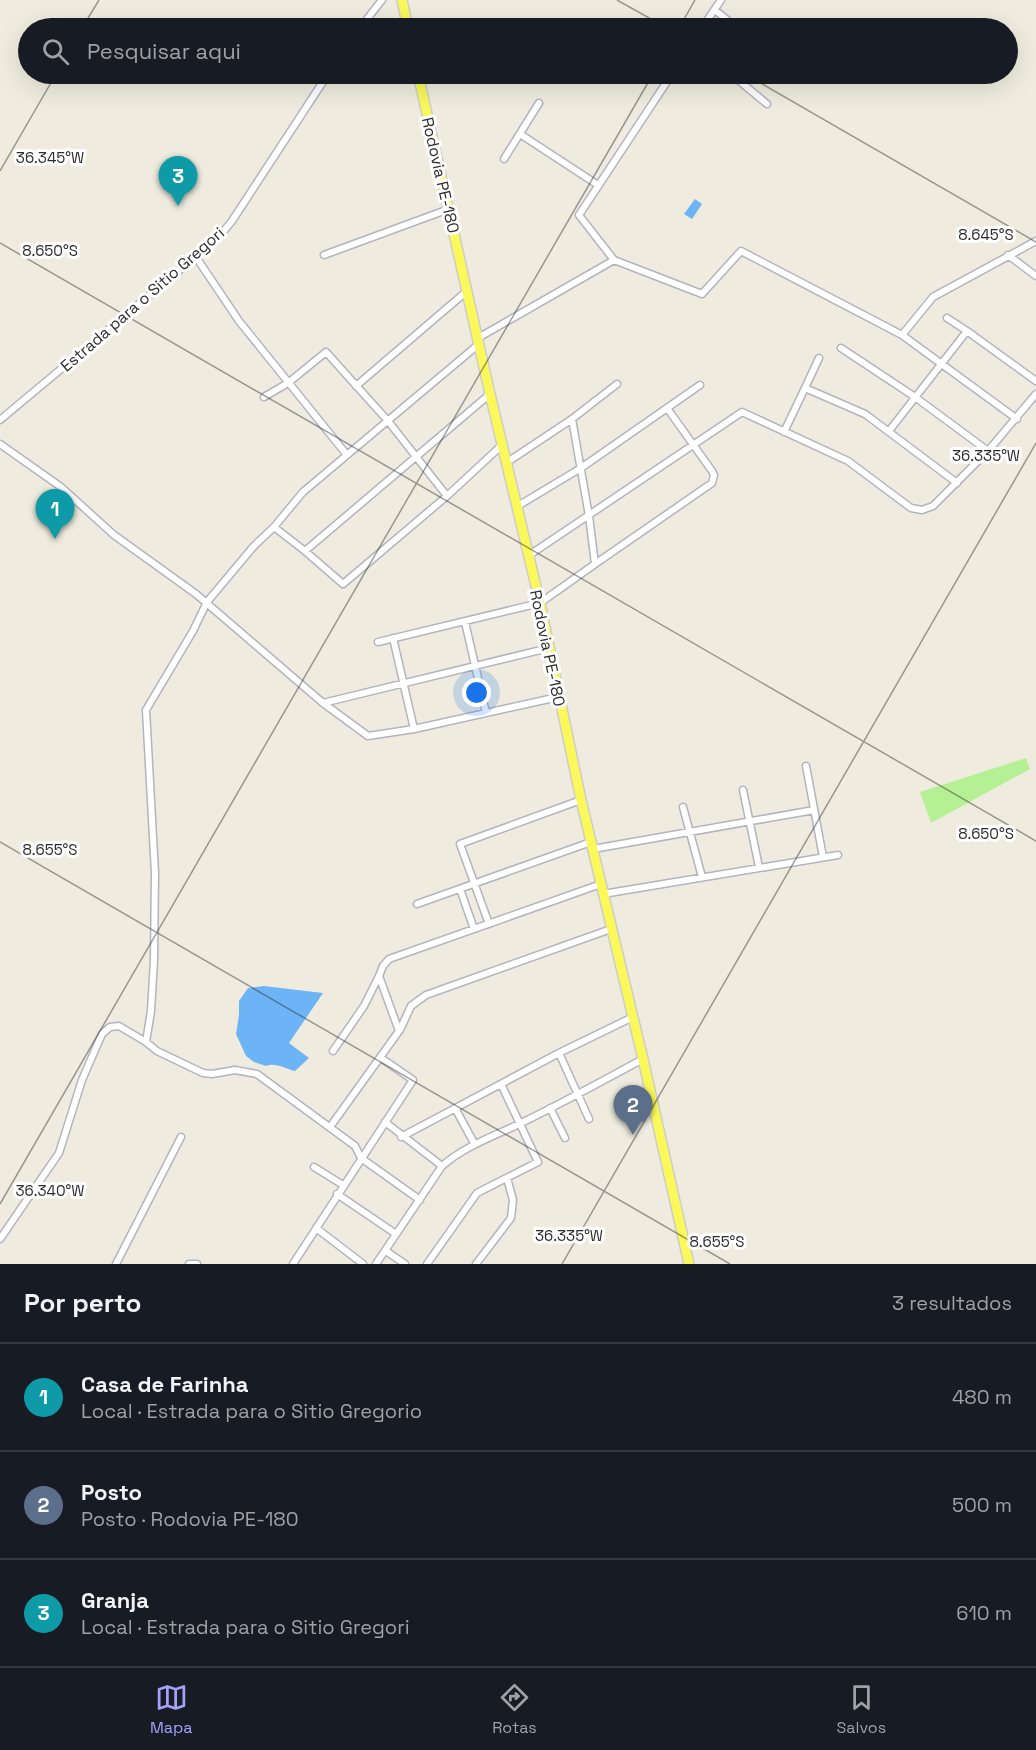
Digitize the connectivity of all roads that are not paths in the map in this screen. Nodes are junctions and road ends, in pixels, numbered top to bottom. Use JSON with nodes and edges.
{"nodes":[{"id":1,"x":382,"y":0,"type":"edge"},
{"id":2,"x":402,"y":0,"type":"edge"},
{"id":3,"x":721,"y":0,"type":"edge"},
{"id":4,"x":715,"y":10,"type":"junction"},
{"id":5,"x":368,"y":18,"type":"edge"},
{"id":6,"x":406,"y":18,"type":"edge"},
{"id":7,"x":709,"y":18,"type":"edge"},
{"id":8,"x":725,"y":18,"type":"edge"},
{"id":9,"x":321,"y":84,"type":"edge"},
{"id":10,"x":420,"y":84,"type":"edge"},
{"id":11,"x":665,"y":84,"type":"edge"},
{"id":12,"x":743,"y":84,"type":"edge"},
{"id":13,"x":539,"y":103,"type":"dead end"},
{"id":14,"x":767,"y":104,"type":"dead end"},
{"id":15,"x":520,"y":134,"type":"junction"},
{"id":16,"x":504,"y":159,"type":"dead end"},
{"id":17,"x":598,"y":185,"type":"junction"},
{"id":18,"x":449,"y":209,"type":"junction"},
{"id":19,"x":1036,"y":241,"type":"edge"},
{"id":20,"x":324,"y":255,"type":"dead end"},
{"id":21,"x":1008,"y":255,"type":"junction"},
{"id":22,"x":196,"y":257,"type":"junction"},
{"id":23,"x":614,"y":260,"type":"junction"},
{"id":24,"x":1036,"y":276,"type":"edge"},
{"id":25,"x":467,"y":291,"type":"junction"},
{"id":26,"x":947,"y":318,"type":"dead end"},
{"id":27,"x":967,"y":331,"type":"junction"},
{"id":28,"x":902,"y":335,"type":"junction"},
{"id":29,"x":478,"y":341,"type":"junction"},
{"id":30,"x":841,"y":348,"type":"dead end"},
{"id":31,"x":819,"y":358,"type":"dead end"},
{"id":32,"x":941,"y":364,"type":"junction"},
{"id":33,"x":1036,"y":381,"type":"edge"},
{"id":34,"x":288,"y":383,"type":"junction"},
{"id":35,"x":617,"y":384,"type":"dead end"},
{"id":36,"x":356,"y":386,"type":"junction"},
{"id":37,"x":700,"y":386,"type":"dead end"},
{"id":38,"x":805,"y":388,"type":"junction"},
{"id":39,"x":490,"y":394,"type":"junction"},
{"id":40,"x":1036,"y":394,"type":"edge"},
{"id":41,"x":264,"y":397,"type":"dead end"},
{"id":42,"x":915,"y":397,"type":"junction"},
{"id":43,"x":667,"y":408,"type":"junction"},
{"id":44,"x":572,"y":419,"type":"junction"},
{"id":45,"x":1017,"y":419,"type":"junction"},
{"id":46,"x":0,"y":420,"type":"edge"},
{"id":47,"x":388,"y":421,"type":"junction"},
{"id":48,"x":890,"y":431,"type":"junction"},
{"id":49,"x":784,"y":432,"type":"junction"},
{"id":50,"x":0,"y":444,"type":"edge"},
{"id":51,"x":502,"y":445,"type":"junction"},
{"id":52,"x":693,"y":445,"type":"junction"},
{"id":53,"x":988,"y":451,"type":"junction"},
{"id":54,"x":347,"y":455,"type":"junction"},
{"id":55,"x":416,"y":456,"type":"junction"},
{"id":56,"x":506,"y":463,"type":"junction"},
{"id":57,"x":581,"y":468,"type":"junction"},
{"id":58,"x":957,"y":483,"type":"junction"},
{"id":59,"x":447,"y":496,"type":"junction"},
{"id":60,"x":516,"y":507,"type":"junction"},
{"id":61,"x":589,"y":516,"type":"junction"},
{"id":62,"x":274,"y":527,"type":"junction"},
{"id":63,"x":305,"y":551,"type":"junction"},
{"id":64,"x":528,"y":556,"type":"junction"},
{"id":65,"x":595,"y":564,"type":"junction"},
{"id":66,"x":207,"y":602,"type":"junction"},
{"id":67,"x":540,"y":603,"type":"junction"},
{"id":68,"x":465,"y":622,"type":"junction"},
{"id":69,"x":393,"y":638,"type":"junction"},
{"id":70,"x":378,"y":642,"type":"dead end"},
{"id":71,"x":549,"y":648,"type":"junction"},
{"id":72,"x":476,"y":667,"type":"junction"},
{"id":73,"x":404,"y":684,"type":"junction"},
{"id":74,"x":558,"y":697,"type":"junction"},
{"id":75,"x":323,"y":703,"type":"junction"},
{"id":76,"x":486,"y":713,"type":"junction"},
{"id":77,"x":414,"y":729,"type":"junction"},
{"id":78,"x":806,"y":766,"type":"dead end"},
{"id":79,"x":742,"y":789,"type":"dead end"},
{"id":80,"x":581,"y":800,"type":"junction"},
{"id":81,"x":683,"y":807,"type":"dead end"},
{"id":82,"x":814,"y":810,"type":"junction"},
{"id":83,"x":749,"y":822,"type":"junction"},
{"id":84,"x":689,"y":832,"type":"junction"},
{"id":85,"x":592,"y":845,"type":"junction"},
{"id":86,"x":838,"y":855,"type":"dead end"},
{"id":87,"x":823,"y":857,"type":"junction"},
{"id":88,"x":759,"y":867,"type":"junction"},
{"id":89,"x":702,"y":877,"type":"junction"},
{"id":90,"x":474,"y":884,"type":"junction"},
{"id":91,"x":460,"y":889,"type":"junction"},
{"id":92,"x":602,"y":889,"type":"junction"},
{"id":93,"x":417,"y":904,"type":"dead end"},
{"id":94,"x":489,"y":924,"type":"junction"},
{"id":95,"x":474,"y":929,"type":"junction"},
{"id":96,"x":611,"y":929,"type":"junction"},
{"id":97,"x":379,"y":976,"type":"junction"},
{"id":98,"x":633,"y":1017,"type":"junction"},
{"id":99,"x":399,"y":1031,"type":"junction"},
{"id":100,"x":146,"y":1042,"type":"junction"},
{"id":101,"x":333,"y":1051,"type":"dead end"},
{"id":102,"x":559,"y":1053,"type":"junction"},
{"id":103,"x":381,"y":1058,"type":"junction"},
{"id":104,"x":643,"y":1059,"type":"junction"},
{"id":105,"x":501,"y":1084,"type":"junction"},
{"id":106,"x":577,"y":1094,"type":"junction"},
{"id":107,"x":455,"y":1108,"type":"junction"},
{"id":108,"x":550,"y":1108,"type":"junction"},
{"id":109,"x":589,"y":1119,"type":"dead end"},
{"id":110,"x":385,"y":1122,"type":"junction"},
{"id":111,"x":519,"y":1124,"type":"junction"},
{"id":112,"x":330,"y":1127,"type":"junction"},
{"id":113,"x":181,"y":1137,"type":"dead end"},
{"id":114,"x":401,"y":1137,"type":"junction"},
{"id":115,"x":565,"y":1138,"type":"dead end"},
{"id":116,"x":474,"y":1143,"type":"junction"},
{"id":117,"x":361,"y":1158,"type":"junction"},
{"id":118,"x":442,"y":1166,"type":"junction"},
{"id":119,"x":314,"y":1167,"type":"dead end"},
{"id":120,"x":507,"y":1178,"type":"junction"},
{"id":121,"x":343,"y":1185,"type":"junction"},
{"id":122,"x":337,"y":1194,"type":"junction"},
{"id":123,"x":420,"y":1200,"type":"junction"},
{"id":124,"x":316,"y":1228,"type":"junction"},
{"id":125,"x":396,"y":1234,"type":"junction"},
{"id":126,"x":0,"y":1239,"type":"edge"},
{"id":127,"x":386,"y":1251,"type":"junction"},
{"id":128,"x":116,"y":1264,"type":"edge"},
{"id":129,"x":189,"y":1264,"type":"edge"},
{"id":130,"x":196,"y":1264,"type":"edge"},
{"id":131,"x":294,"y":1264,"type":"edge"},
{"id":132,"x":363,"y":1264,"type":"edge"},
{"id":133,"x":376,"y":1264,"type":"edge"},
{"id":134,"x":405,"y":1264,"type":"edge"},
{"id":135,"x":427,"y":1264,"type":"edge"},
{"id":136,"x":476,"y":1264,"type":"edge"},
{"id":137,"x":689,"y":1264,"type":"edge"}],
"edges":[{"from":1,"to":5,"type":"street"},
{"from":2,"to":6,"type":"main road"},
{"from":3,"to":4,"type":"street"},
{"from":4,"to":7,"type":"street"},
{"from":4,"to":8,"type":"street"},
{"from":9,"to":22,"type":"street","name":"Estrada para o Sitio Gregori"},
{"from":10,"to":18,"type":"main road","name":"Rodovia PE-180"},
{"from":11,"to":17,"type":"street"},
{"from":12,"to":14,"type":"street"},
{"from":13,"to":15,"type":"street"},
{"from":15,"to":16,"type":"street"},
{"from":15,"to":17,"type":"street"},
{"from":17,"to":23,"type":"street"},
{"from":18,"to":20,"type":"street"},
{"from":18,"to":25,"type":"main road","name":"Rodovia PE-180"},
{"from":19,"to":21,"type":"street"},
{"from":21,"to":24,"type":"street"},
{"from":21,"to":28,"type":"street"},
{"from":22,"to":34,"type":"street"},
{"from":22,"to":46,"type":"street","name":"Estrada para o Sitio Gregori"},
{"from":23,"to":28,"type":"street"},
{"from":23,"to":29,"type":"street"},
{"from":25,"to":29,"type":"main road","name":"Rodovia PE-180"},
{"from":25,"to":36,"type":"street"},
{"from":26,"to":27,"type":"street"},
{"from":27,"to":32,"type":"street"},
{"from":27,"to":33,"type":"street"},
{"from":28,"to":32,"type":"street"},
{"from":29,"to":39,"type":"main road","name":"Rodovia PE-180"},
{"from":29,"to":47,"type":"street"},
{"from":30,"to":42,"type":"street"},
{"from":31,"to":38,"type":"street"},
{"from":32,"to":42,"type":"street"},
{"from":32,"to":45,"type":"street"},
{"from":34,"to":36,"type":"street"},
{"from":34,"to":41,"type":"street"},
{"from":34,"to":54,"type":"street"},
{"from":35,"to":44,"type":"street"},
{"from":36,"to":47,"type":"street"},
{"from":37,"to":43,"type":"street"},
{"from":38,"to":48,"type":"street"},
{"from":38,"to":49,"type":"street"},
{"from":39,"to":51,"type":"main road","name":"Rodovia PE-180"},
{"from":39,"to":55,"type":"street"},
{"from":40,"to":45,"type":"street"},
{"from":42,"to":48,"type":"street"},
{"from":42,"to":53,"type":"street"},
{"from":43,"to":52,"type":"street"},
{"from":43,"to":57,"type":"street"},
{"from":44,"to":56,"type":"street"},
{"from":44,"to":57,"type":"street"},
{"from":45,"to":53,"type":"street"},
{"from":47,"to":54,"type":"street"},
{"from":47,"to":55,"type":"street"},
{"from":48,"to":58,"type":"street"},
{"from":49,"to":52,"type":"street"},
{"from":49,"to":58,"type":"street"},
{"from":50,"to":66,"type":"street"},
{"from":51,"to":56,"type":"main road","name":"Rodovia PE-180"},
{"from":51,"to":59,"type":"street"},
{"from":52,"to":61,"type":"street"},
{"from":52,"to":65,"type":"street"},
{"from":53,"to":58,"type":"street"},
{"from":54,"to":62,"type":"street"},
{"from":55,"to":59,"type":"street"},
{"from":55,"to":63,"type":"street"},
{"from":56,"to":60,"type":"main road","name":"Rodovia PE-180"},
{"from":57,"to":60,"type":"street"},
{"from":57,"to":61,"type":"street"},
{"from":59,"to":63,"type":"street"},
{"from":60,"to":64,"type":"main road","name":"Rodovia PE-180"},
{"from":61,"to":64,"type":"street"},
{"from":61,"to":65,"type":"street"},
{"from":62,"to":63,"type":"street"},
{"from":62,"to":66,"type":"street"},
{"from":64,"to":67,"type":"main road","name":"Rodovia PE-180"},
{"from":65,"to":67,"type":"street"},
{"from":66,"to":75,"type":"street"},
{"from":66,"to":100,"type":"street"},
{"from":67,"to":68,"type":"street"},
{"from":67,"to":71,"type":"main road","name":"Rodovia PE-180"},
{"from":68,"to":69,"type":"street"},
{"from":68,"to":72,"type":"street"},
{"from":69,"to":70,"type":"street"},
{"from":69,"to":73,"type":"street"},
{"from":71,"to":72,"type":"street"},
{"from":71,"to":74,"type":"main road","name":"Rodovia PE-180"},
{"from":72,"to":73,"type":"street"},
{"from":72,"to":76,"type":"street"},
{"from":73,"to":75,"type":"street"},
{"from":73,"to":77,"type":"street"},
{"from":74,"to":76,"type":"street"},
{"from":74,"to":80,"type":"main road","name":"Rodovia PE-180"},
{"from":75,"to":77,"type":"street"},
{"from":76,"to":77,"type":"street"},
{"from":78,"to":82,"type":"street"},
{"from":79,"to":83,"type":"street"},
{"from":80,"to":85,"type":"main road","name":"Rodovia PE-180"},
{"from":80,"to":90,"type":"street"},
{"from":81,"to":84,"type":"street"},
{"from":82,"to":83,"type":"street"},
{"from":82,"to":87,"type":"street"},
{"from":83,"to":84,"type":"street"},
{"from":83,"to":88,"type":"street"},
{"from":84,"to":85,"type":"street"},
{"from":84,"to":89,"type":"street"},
{"from":85,"to":90,"type":"street"},
{"from":85,"to":92,"type":"main road","name":"Rodovia PE-180"},
{"from":86,"to":87,"type":"street"},
{"from":87,"to":88,"type":"street"},
{"from":88,"to":89,"type":"street"},
{"from":89,"to":92,"type":"street"},
{"from":90,"to":91,"type":"street"},
{"from":90,"to":94,"type":"street"},
{"from":91,"to":93,"type":"street"},
{"from":91,"to":95,"type":"street"},
{"from":92,"to":94,"type":"street"},
{"from":92,"to":96,"type":"main road","name":"Rodovia PE-180"},
{"from":94,"to":95,"type":"street"},
{"from":95,"to":97,"type":"street"},
{"from":96,"to":98,"type":"main road","name":"Rodovia PE-180"},
{"from":96,"to":99,"type":"street"},
{"from":97,"to":99,"type":"street"},
{"from":97,"to":101,"type":"street"},
{"from":98,"to":102,"type":"street"},
{"from":98,"to":104,"type":"main road","name":"Rodovia PE-180"},
{"from":99,"to":103,"type":"street"},
{"from":100,"to":112,"type":"street"},
{"from":100,"to":126,"type":"street"},
{"from":102,"to":105,"type":"street"},
{"from":102,"to":106,"type":"street"},
{"from":103,"to":110,"type":"street"},
{"from":103,"to":112,"type":"street"},
{"from":104,"to":106,"type":"street"},
{"from":104,"to":137,"type":"main road","name":"Rodovia PE-180"},
{"from":105,"to":107,"type":"street"},
{"from":105,"to":111,"type":"street"},
{"from":106,"to":108,"type":"street"},
{"from":106,"to":109,"type":"street"},
{"from":107,"to":114,"type":"street"},
{"from":107,"to":116,"type":"street"},
{"from":108,"to":111,"type":"street"},
{"from":108,"to":115,"type":"street"},
{"from":110,"to":114,"type":"street"},
{"from":110,"to":117,"type":"street"},
{"from":111,"to":116,"type":"street"},
{"from":111,"to":120,"type":"street"},
{"from":112,"to":117,"type":"street"},
{"from":113,"to":128,"type":"street"},
{"from":114,"to":118,"type":"street"},
{"from":116,"to":118,"type":"street"},
{"from":117,"to":121,"type":"street"},
{"from":117,"to":123,"type":"street"},
{"from":118,"to":123,"type":"street"},
{"from":119,"to":121,"type":"street"},
{"from":120,"to":135,"type":"street"},
{"from":120,"to":136,"type":"street"},
{"from":121,"to":122,"type":"street"},
{"from":122,"to":124,"type":"street"},
{"from":122,"to":125,"type":"street"},
{"from":123,"to":125,"type":"street"},
{"from":124,"to":131,"type":"street"},
{"from":124,"to":132,"type":"street"},
{"from":125,"to":127,"type":"street"},
{"from":127,"to":133,"type":"street"},
{"from":127,"to":134,"type":"street"},
{"from":129,"to":130,"type":"street"}]}
